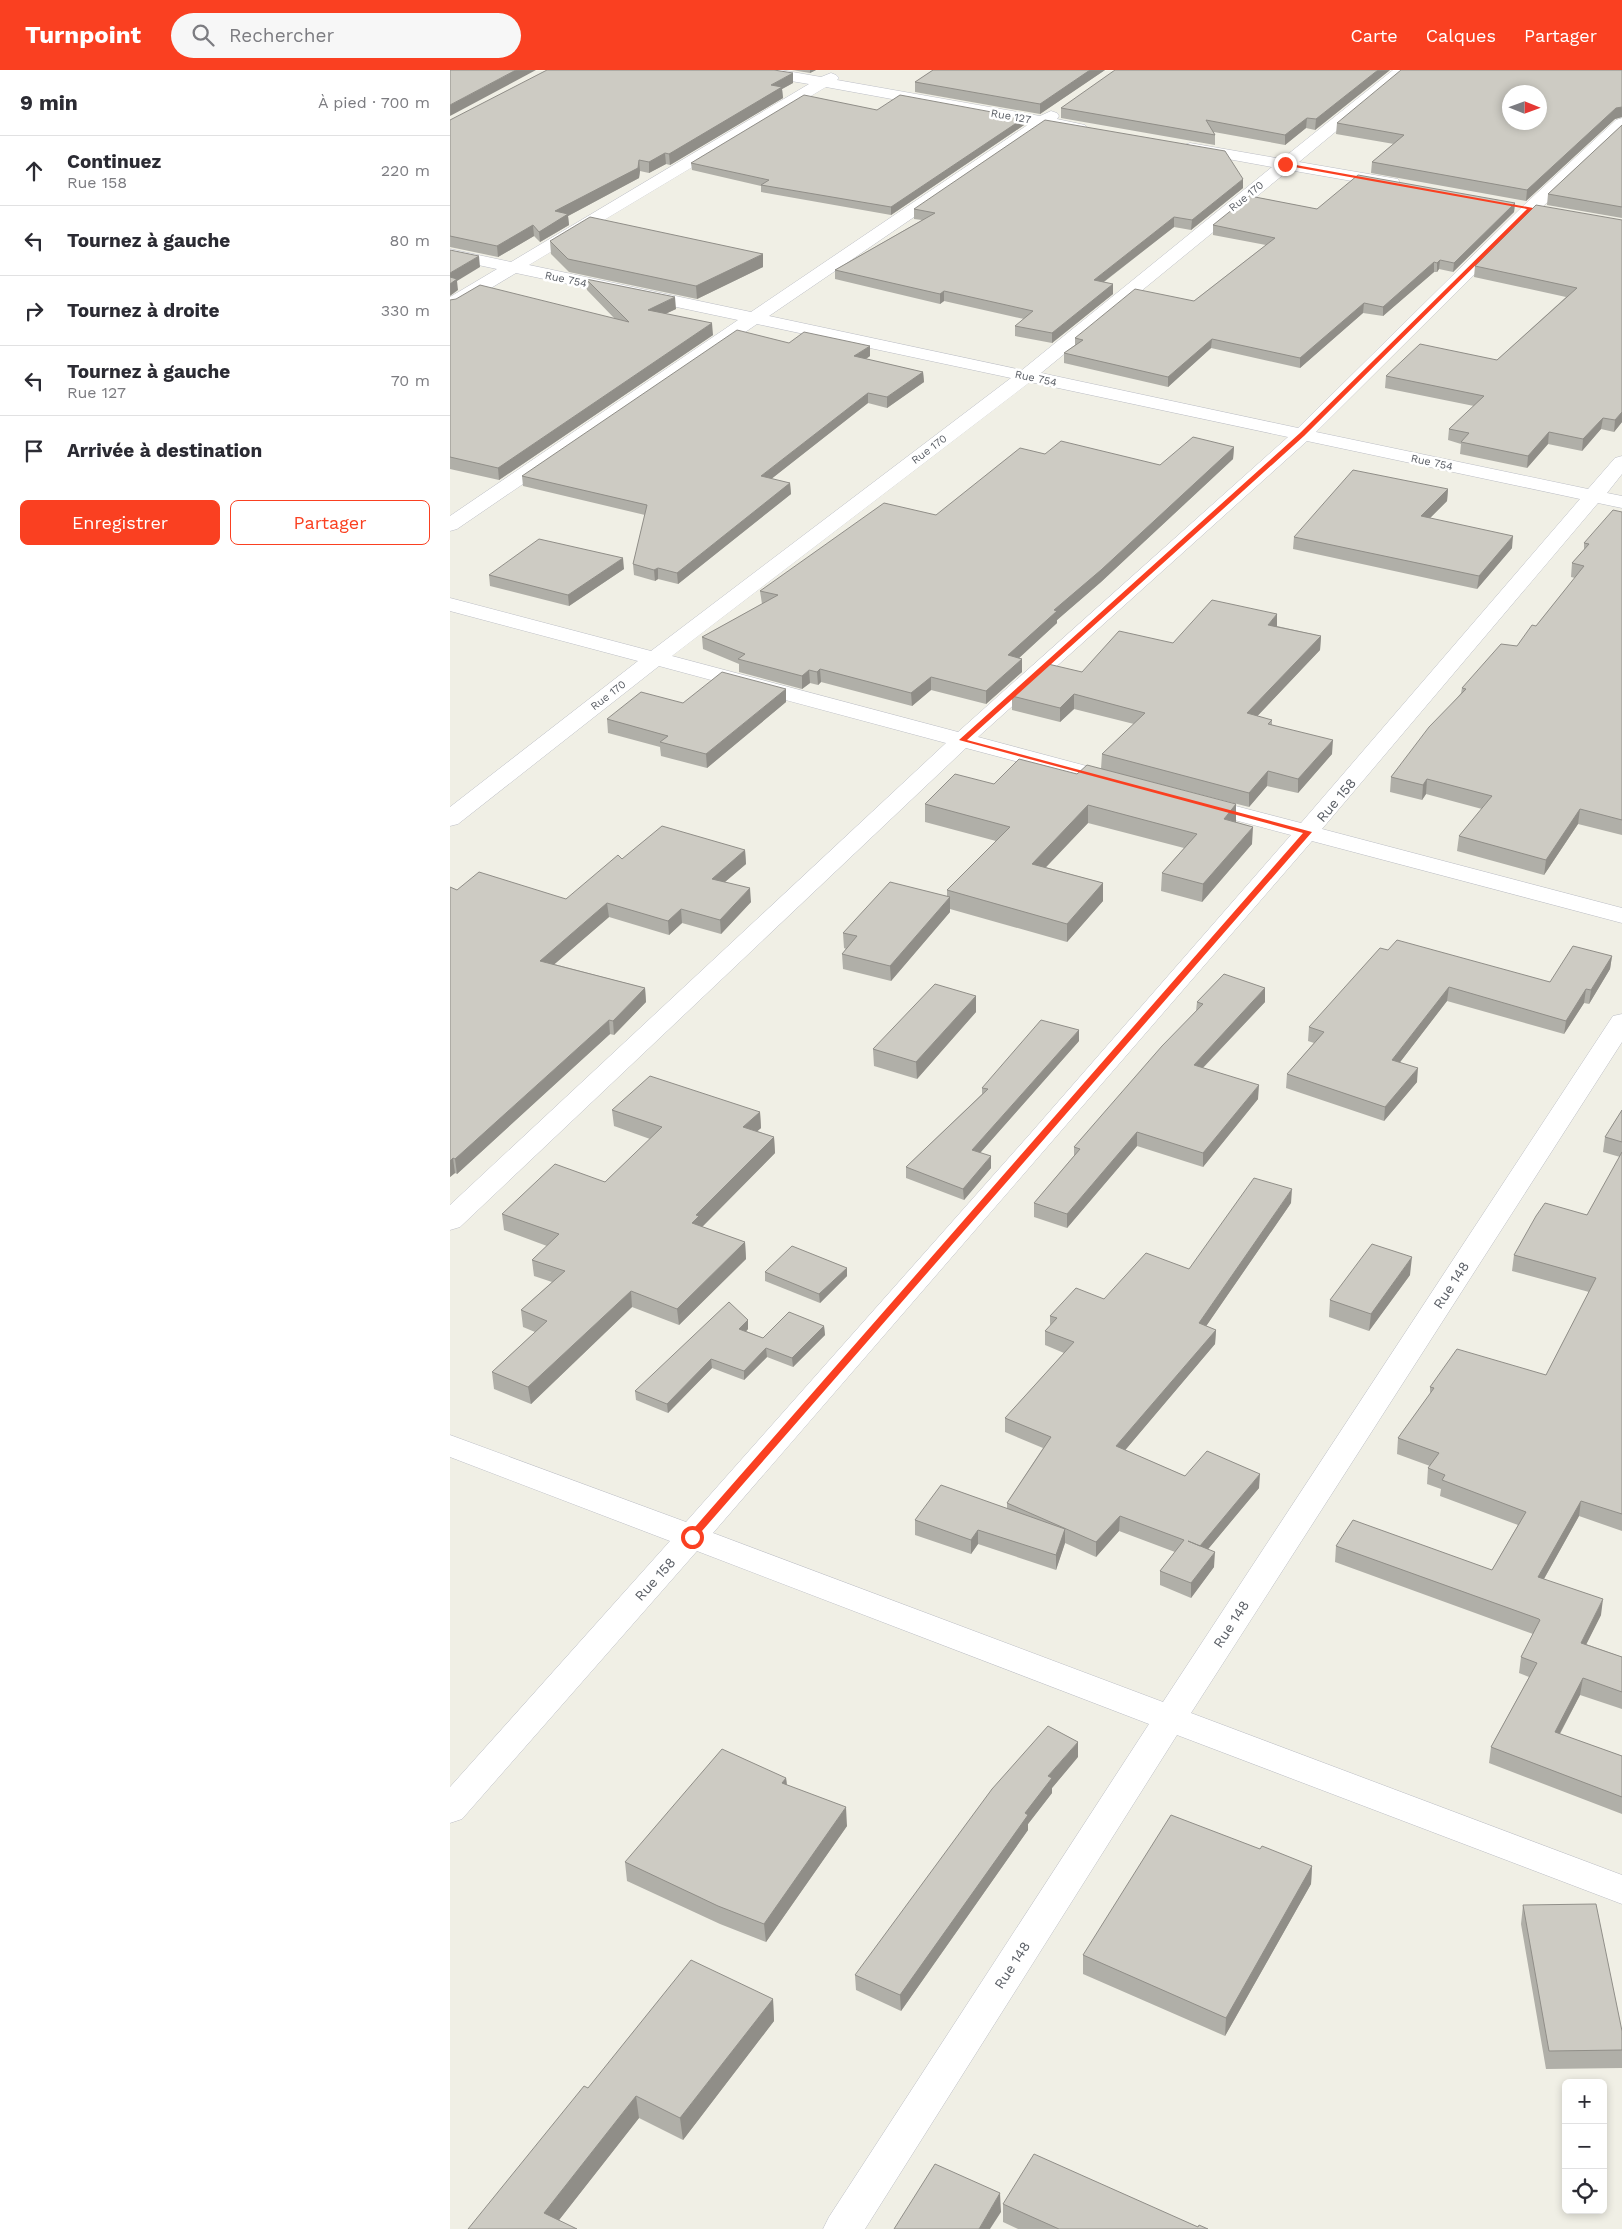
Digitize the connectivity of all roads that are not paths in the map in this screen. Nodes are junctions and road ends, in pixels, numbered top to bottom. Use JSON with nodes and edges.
{"nodes":[{"id":1,"x":755,"y":70,"type":"edge"},
{"id":2,"x":845,"y":70,"type":"edge"},
{"id":3,"x":1402,"y":70,"type":"edge"},
{"id":4,"x":824,"y":82,"type":"junction"},
{"id":5,"x":1065,"y":106,"type":"edge"},
{"id":6,"x":1043,"y":121,"type":"junction"},
{"id":7,"x":1622,"y":124,"type":"edge"},
{"id":8,"x":1091,"y":130,"type":"edge"},
{"id":9,"x":1178,"y":145,"type":"edge"},
{"id":10,"x":1285,"y":164,"type":"junction"},
{"id":11,"x":1403,"y":185,"type":"edge"},
{"id":12,"x":450,"y":254,"type":"edge"},
{"id":13,"x":514,"y":268,"type":"junction"},
{"id":14,"x":450,"y":305,"type":"edge"},
{"id":15,"x":753,"y":318,"type":"junction"},
{"id":16,"x":1026,"y":376,"type":"junction"},
{"id":17,"x":1302,"y":435,"type":"junction"},
{"id":18,"x":1622,"y":462,"type":"edge"},
{"id":19,"x":1593,"y":496,"type":"junction"},
{"id":20,"x":1622,"y":502,"type":"edge"},
{"id":21,"x":450,"y":525,"type":"edge"},
{"id":22,"x":450,"y":604,"type":"edge"},
{"id":23,"x":654,"y":659,"type":"junction"},
{"id":24,"x":962,"y":740,"type":"junction"},
{"id":25,"x":1135,"y":786,"type":"edge"},
{"id":26,"x":1183,"y":799,"type":"edge"},
{"id":27,"x":450,"y":819,"type":"edge"},
{"id":28,"x":1308,"y":832,"type":"junction"},
{"id":29,"x":1622,"y":916,"type":"edge"},
{"id":30,"x":1622,"y":1022,"type":"edge"},
{"id":31,"x":450,"y":1221,"type":"edge"},
{"id":32,"x":450,"y":1445,"type":"edge"},
{"id":33,"x":692,"y":1537,"type":"junction"},
{"id":34,"x":1170,"y":1718,"type":"junction"},
{"id":35,"x":450,"y":1810,"type":"edge"},
{"id":36,"x":1622,"y":1890,"type":"edge"},
{"id":37,"x":843,"y":2229,"type":"edge"}],
"edges":[{"from":1,"to":4,"type":"street","name":"Rue 127"},
{"from":2,"to":4,"type":"street"},
{"from":3,"to":10,"type":"street","name":"Rue 170"},
{"from":4,"to":6,"type":"street","name":"Rue 127"},
{"from":4,"to":13,"type":"street"},
{"from":5,"to":6,"type":"street"},
{"from":6,"to":8,"type":"street","name":"Rue 127"},
{"from":6,"to":15,"type":"street"},
{"from":7,"to":17,"type":"street"},
{"from":9,"to":10,"type":"street"},
{"from":10,"to":11,"type":"street"},
{"from":10,"to":16,"type":"street","name":"Rue 170"},
{"from":12,"to":13,"type":"street","name":"Rue 754"},
{"from":13,"to":14,"type":"street"},
{"from":13,"to":15,"type":"street","name":"Rue 754"},
{"from":15,"to":16,"type":"street","name":"Rue 754"},
{"from":15,"to":21,"type":"street"},
{"from":16,"to":17,"type":"street","name":"Rue 754"},
{"from":16,"to":23,"type":"street","name":"Rue 170"},
{"from":17,"to":19,"type":"street","name":"Rue 754"},
{"from":17,"to":24,"type":"street"},
{"from":18,"to":19,"type":"street","name":"Rue 158"},
{"from":19,"to":20,"type":"street","name":"Rue 754"},
{"from":19,"to":28,"type":"street","name":"Rue 158"},
{"from":22,"to":23,"type":"street"},
{"from":23,"to":24,"type":"street"},
{"from":23,"to":27,"type":"street","name":"Rue 170"},
{"from":24,"to":25,"type":"street"},
{"from":24,"to":31,"type":"street"},
{"from":26,"to":28,"type":"street"},
{"from":28,"to":29,"type":"street"},
{"from":28,"to":33,"type":"street","name":"Rue 158"},
{"from":30,"to":34,"type":"street","name":"Rue 148"},
{"from":32,"to":33,"type":"street"},
{"from":33,"to":34,"type":"street"},
{"from":33,"to":35,"type":"street","name":"Rue 158"},
{"from":34,"to":36,"type":"street"},
{"from":34,"to":37,"type":"street","name":"Rue 148"}]}
